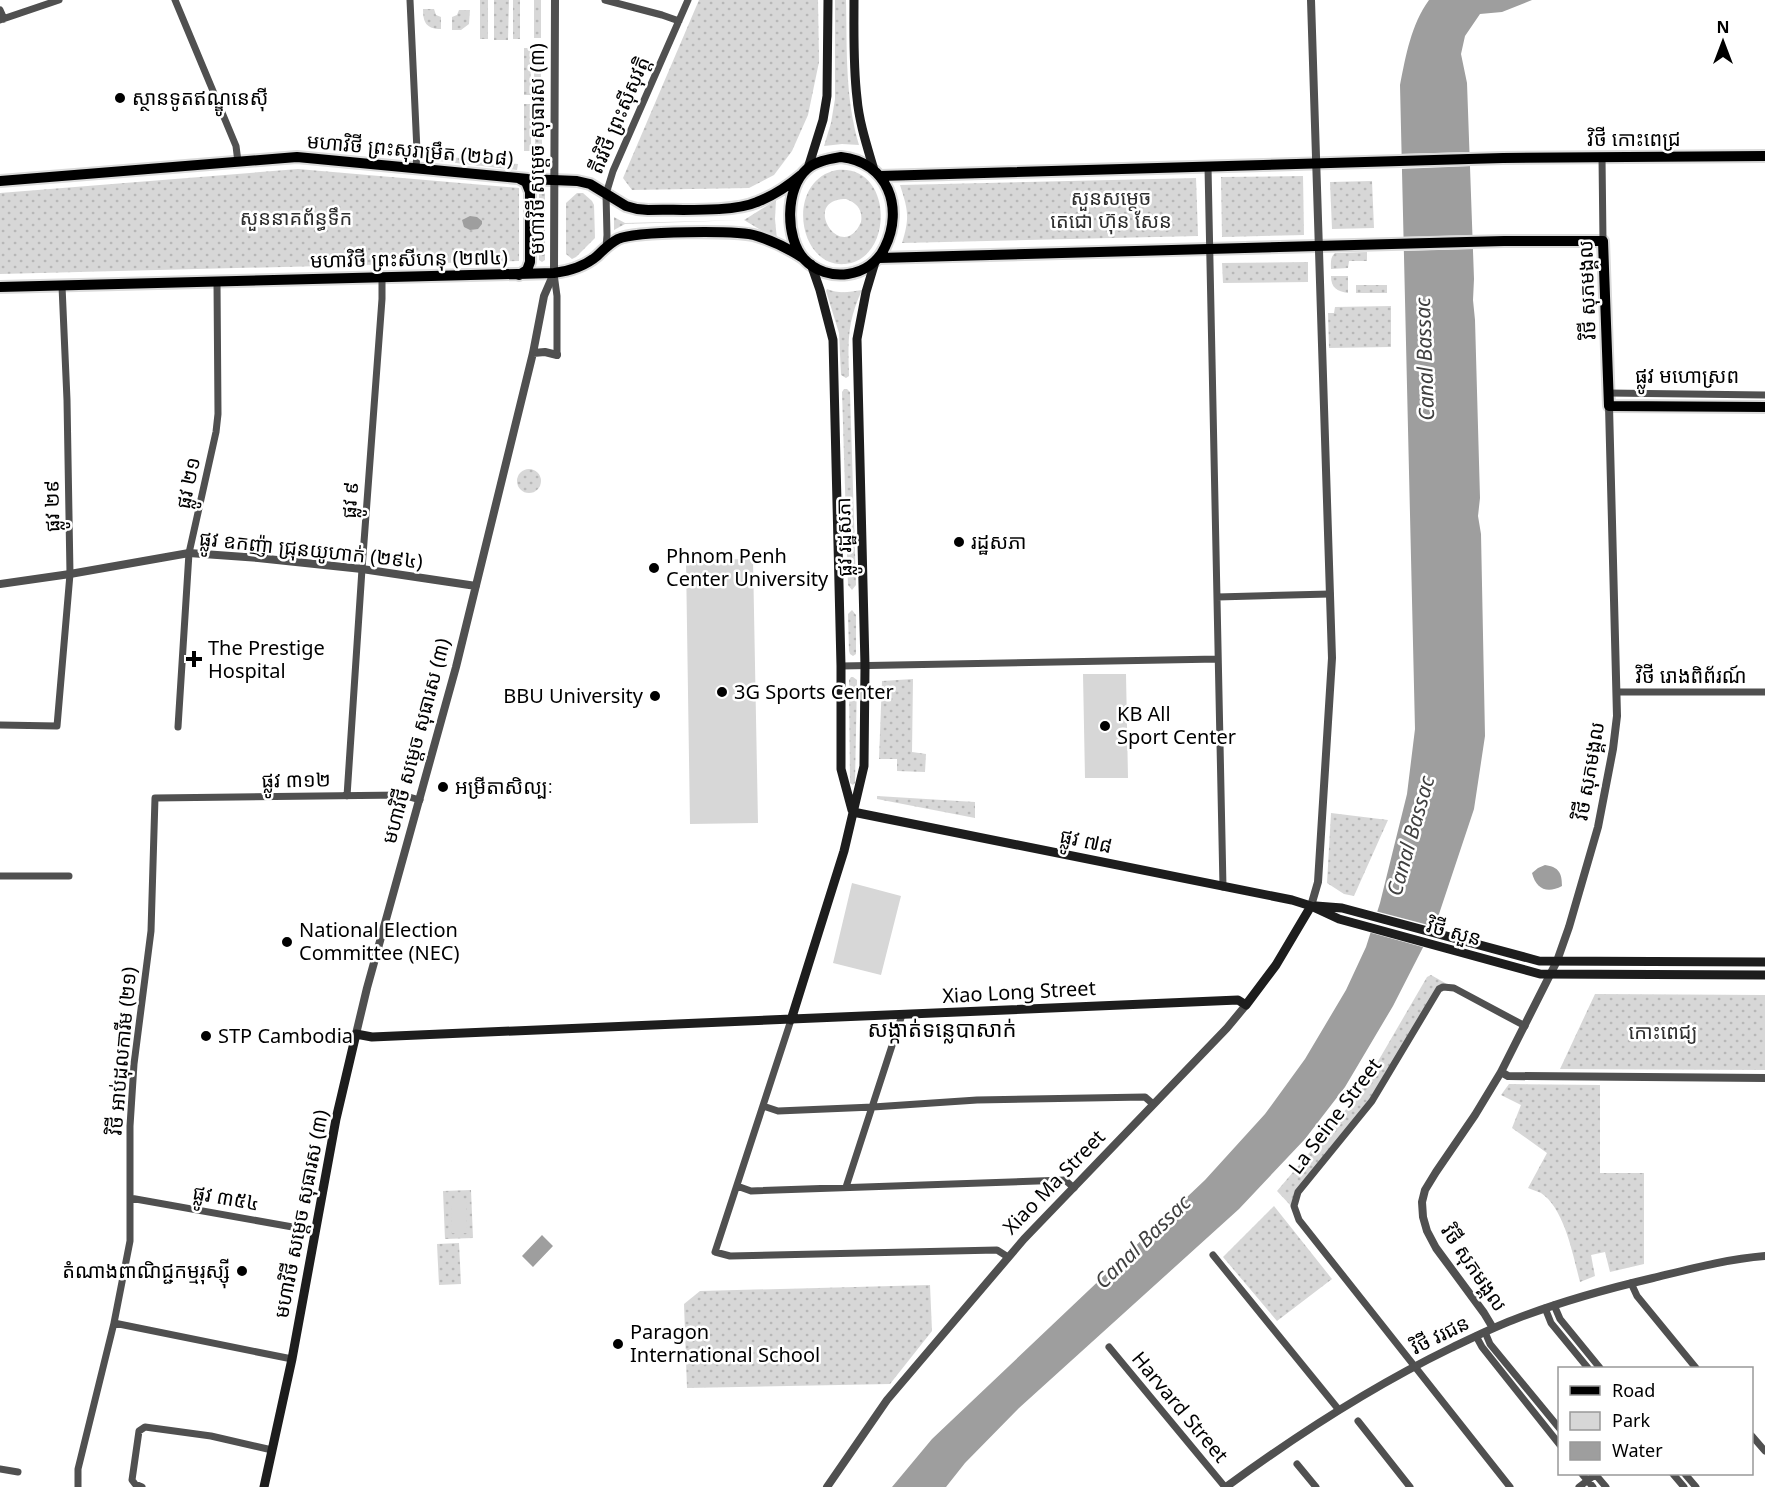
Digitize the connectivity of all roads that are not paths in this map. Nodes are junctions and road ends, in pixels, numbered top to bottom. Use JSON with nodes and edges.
{"nodes":[{"id":1,"x":58,"y":0,"type":"edge"},
{"id":2,"x":175,"y":0,"type":"edge"},
{"id":3,"x":410,"y":0,"type":"edge"},
{"id":4,"x":555,"y":0,"type":"edge"},
{"id":5,"x":604,"y":0,"type":"edge"},
{"id":6,"x":688,"y":0,"type":"edge"},
{"id":7,"x":828,"y":0,"type":"edge"},
{"id":8,"x":854,"y":0,"type":"edge"},
{"id":9,"x":1311,"y":0,"type":"edge"},
{"id":10,"x":0,"y":10,"type":"edge"},
{"id":11,"x":2,"y":20,"type":"edge"},
{"id":12,"x":679,"y":21,"type":"junction"},
{"id":13,"x":1765,"y":156,"type":"edge"},
{"id":14,"x":1602,"y":157,"type":"junction"},
{"id":15,"x":238,"y":162,"type":"junction"},
{"id":16,"x":1316,"y":164,"type":"junction"},
{"id":17,"x":1208,"y":167,"type":"junction"},
{"id":18,"x":416,"y":168,"type":"junction"},
{"id":19,"x":804,"y":172,"type":"junction"},
{"id":20,"x":877,"y":173,"type":"junction"},
{"id":21,"x":520,"y":178,"type":"junction"},
{"id":22,"x":555,"y":180,"type":"junction"},
{"id":23,"x":0,"y":181,"type":"edge"},
{"id":24,"x":606,"y":194,"type":"junction"},
{"id":25,"x":1603,"y":241,"type":"junction"},
{"id":26,"x":1319,"y":247,"type":"junction"},
{"id":27,"x":606,"y":248,"type":"junction"},
{"id":28,"x":1209,"y":249,"type":"junction"},
{"id":29,"x":877,"y":260,"type":"junction"},
{"id":30,"x":807,"y":261,"type":"junction"},
{"id":31,"x":554,"y":273,"type":"junction"},
{"id":32,"x":519,"y":275,"type":"junction"},
{"id":33,"x":382,"y":278,"type":"junction"},
{"id":34,"x":217,"y":282,"type":"junction"},
{"id":35,"x":62,"y":286,"type":"junction"},
{"id":36,"x":0,"y":287,"type":"edge"},
{"id":37,"x":533,"y":353,"type":"junction"},
{"id":38,"x":557,"y":355,"type":"joint"},
{"id":39,"x":1608,"y":393,"type":"junction"},
{"id":40,"x":1765,"y":395,"type":"edge"},
{"id":41,"x":1609,"y":405,"type":"junction"},
{"id":42,"x":1765,"y":407,"type":"edge"},
{"id":43,"x":189,"y":553,"type":"junction"},
{"id":44,"x":362,"y":569,"type":"junction"},
{"id":45,"x":70,"y":574,"type":"junction"},
{"id":46,"x":0,"y":584,"type":"edge"},
{"id":47,"x":476,"y":586,"type":"junction"},
{"id":48,"x":1330,"y":594,"type":"junction"},
{"id":49,"x":1217,"y":597,"type":"junction"},
{"id":50,"x":1218,"y":659,"type":"junction"},
{"id":51,"x":841,"y":666,"type":"junction"},
{"id":52,"x":865,"y":666,"type":"junction"},
{"id":53,"x":1617,"y":693,"type":"junction"},
{"id":54,"x":1765,"y":693,"type":"edge"},
{"id":55,"x":0,"y":725,"type":"edge"},
{"id":56,"x":178,"y":727,"type":"dead end"},
{"id":57,"x":347,"y":796,"type":"junction"},
{"id":58,"x":172,"y":798,"type":"joint"},
{"id":59,"x":420,"y":800,"type":"junction"},
{"id":60,"x":853,"y":812,"type":"junction"},
{"id":61,"x":0,"y":876,"type":"edge"},
{"id":62,"x":69,"y":876,"type":"dead end"},
{"id":63,"x":1223,"y":887,"type":"junction"},
{"id":64,"x":1311,"y":906,"type":"junction"},
{"id":65,"x":1557,"y":961,"type":"junction"},
{"id":66,"x":1765,"y":962,"type":"edge"},
{"id":67,"x":1551,"y":974,"type":"junction"},
{"id":68,"x":1765,"y":975,"type":"edge"},
{"id":69,"x":1246,"y":1005,"type":"junction"},
{"id":70,"x":902,"y":1015,"type":"junction"},
{"id":71,"x":791,"y":1020,"type":"junction"},
{"id":72,"x":1525,"y":1026,"type":"junction"},
{"id":73,"x":356,"y":1034,"type":"junction"},
{"id":74,"x":1501,"y":1072,"type":"junction"},
{"id":75,"x":1765,"y":1078,"type":"edge"},
{"id":76,"x":1153,"y":1104,"type":"junction"},
{"id":77,"x":763,"y":1106,"type":"junction"},
{"id":78,"x":873,"y":1107,"type":"junction"},
{"id":79,"x":737,"y":1186,"type":"junction"},
{"id":80,"x":846,"y":1188,"type":"junction"},
{"id":81,"x":1074,"y":1188,"type":"junction"},
{"id":82,"x":130,"y":1198,"type":"junction"},
{"id":83,"x":315,"y":1231,"type":"junction"},
{"id":84,"x":1213,"y":1255,"type":"dead end"},
{"id":85,"x":1765,"y":1256,"type":"edge"},
{"id":86,"x":1008,"y":1257,"type":"junction"},
{"id":87,"x":1632,"y":1283,"type":"junction"},
{"id":88,"x":1554,"y":1305,"type":"junction"},
{"id":89,"x":1545,"y":1308,"type":"junction"},
{"id":90,"x":114,"y":1323,"type":"junction"},
{"id":91,"x":1485,"y":1332,"type":"junction"},
{"id":92,"x":1109,"y":1347,"type":"dead end"},
{"id":93,"x":292,"y":1359,"type":"junction"},
{"id":94,"x":1414,"y":1366,"type":"junction"},
{"id":95,"x":1587,"y":1367,"type":"edge"},
{"id":96,"x":1599,"y":1367,"type":"edge"},
{"id":97,"x":1695,"y":1367,"type":"edge"},
{"id":98,"x":1339,"y":1410,"type":"junction"},
{"id":99,"x":1358,"y":1421,"type":"dead end"},
{"id":100,"x":1558,"y":1427,"type":"edge"},
{"id":101,"x":1753,"y":1437,"type":"edge"},
{"id":102,"x":1558,"y":1442,"type":"edge"},
{"id":103,"x":272,"y":1450,"type":"junction"},
{"id":104,"x":1765,"y":1451,"type":"edge"},
{"id":105,"x":1297,"y":1464,"type":"dead end"},
{"id":106,"x":0,"y":1469,"type":"edge"},
{"id":107,"x":18,"y":1472,"type":"dead end"},
{"id":108,"x":1584,"y":1475,"type":"edge"},
{"id":109,"x":1595,"y":1475,"type":"edge"},
{"id":110,"x":1597,"y":1475,"type":"edge"},
{"id":111,"x":1675,"y":1475,"type":"edge"},
{"id":112,"x":1687,"y":1475,"type":"edge"},
{"id":113,"x":1588,"y":1480,"type":"junction"},
{"id":114,"x":78,"y":1487,"type":"edge"},
{"id":115,"x":142,"y":1487,"type":"edge"},
{"id":116,"x":264,"y":1487,"type":"edge"},
{"id":117,"x":827,"y":1487,"type":"edge"},
{"id":118,"x":1226,"y":1487,"type":"edge"},
{"id":119,"x":1316,"y":1487,"type":"edge"},
{"id":120,"x":1410,"y":1487,"type":"edge"},
{"id":121,"x":1510,"y":1487,"type":"edge"},
{"id":122,"x":1579,"y":1487,"type":"edge"},
{"id":123,"x":1593,"y":1487,"type":"edge"},
{"id":124,"x":1606,"y":1487,"type":"edge"},
{"id":125,"x":1684,"y":1487,"type":"edge"},
{"id":126,"x":1696,"y":1487,"type":"edge"}],
"edges":[{"from":1,"to":11,"type":"street"},
{"from":2,"to":15,"type":"street"},
{"from":3,"to":18,"type":"street"},
{"from":4,"to":22,"type":"street","name":"មហាវិថី សម្តេច សុធារស (៣)"},
{"from":5,"to":12,"type":"street"},
{"from":6,"to":12,"type":"street","name":"តីរវិថី ព្រះស៊ីសុវត្តិ"},
{"from":7,"to":19,"type":"main road"},
{"from":8,"to":20,"type":"main road"},
{"from":9,"to":16,"type":"street"},
{"from":10,"to":11,"type":"street"},
{"from":12,"to":24,"type":"street","name":"តីរវិថី ព្រះស៊ីសុវត្តិ"},
{"from":13,"to":14,"type":"main road","name":"វិថី កោះពេជ្រ"},
{"from":14,"to":16,"type":"main road","name":"វិថី កោះពេជ្រ"},
{"from":14,"to":25,"type":"street","name":"វិថី សុភមង្គល"},
{"from":15,"to":18,"type":"main road","name":"មហាវិថី ព្រះសុរាម្រឹត (២៦៨)"},
{"from":15,"to":23,"type":"main road","name":"មហាវិថី ព្រះសុរាម្រឹត (២៦៨)"},
{"from":16,"to":17,"type":"main road","name":"វិថី កោះពេជ្រ"},
{"from":16,"to":26,"type":"street"},
{"from":17,"to":20,"type":"main road","name":"វិថី កោះពេជ្រ"},
{"from":17,"to":28,"type":"street"},
{"from":18,"to":21,"type":"main road","name":"មហាវិថី ព្រះសុរាម្រឹត (២៦៨)"},
{"from":19,"to":20,"type":"main road"},
{"from":19,"to":24,"type":"main road","name":"មហាវិថី ព្រះសុរាម្រឹត (២៦៨)"},
{"from":19,"to":30,"type":"main road"},
{"from":20,"to":29,"type":"main road"},
{"from":21,"to":22,"type":"main road","name":"មហាវិថី ព្រះសុរាម្រឹត (២៦៨)"},
{"from":21,"to":32,"type":"main road"},
{"from":22,"to":24,"type":"main road","name":"មហាវិថី ព្រះសុរាម្រឹត (២៦៨)"},
{"from":22,"to":31,"type":"street","name":"មហាវិថី សម្តេច សុធារស (៣)"},
{"from":24,"to":27,"type":"street","name":"តីរវិថី ព្រះស៊ីសុវត្តិ"},
{"from":25,"to":26,"type":"main road"},
{"from":25,"to":39,"type":"main road","name":"វិថី សុភមង្គល"},
{"from":26,"to":28,"type":"main road"},
{"from":26,"to":48,"type":"street"},
{"from":27,"to":30,"type":"main road","name":"មហាវិថី ព្រះសីហនុ (២៧៤)"},
{"from":27,"to":31,"type":"main road","name":"មហាវិថី ព្រះសីហនុ (២៧៤)"},
{"from":28,"to":29,"type":"main road"},
{"from":28,"to":49,"type":"street"},
{"from":29,"to":30,"type":"main road"},
{"from":29,"to":52,"type":"main road","name":"ផ្លូវ រដ្ឋសភា"},
{"from":30,"to":51,"type":"main road","name":"ផ្លូវ រដ្ឋសភា"},
{"from":31,"to":32,"type":"main road","name":"មហាវិថី ព្រះសីហនុ (២៧៤)"},
{"from":31,"to":37,"type":"street","name":"មហាវិថី សម្តេច សុធារស (៣)"},
{"from":31,"to":38,"type":"street"},
{"from":32,"to":33,"type":"main road","name":"មហាវិថី ព្រះសីហនុ (២៧៤)"},
{"from":33,"to":34,"type":"main road","name":"មហាវិថី ព្រះសីហនុ (២៧៤)"},
{"from":33,"to":44,"type":"street","name":"ផ្លូវ ៩"},
{"from":34,"to":35,"type":"main road","name":"មហាវិថី ព្រះសីហនុ (២៧៤)"},
{"from":34,"to":43,"type":"street","name":"ផ្លូវ ២១"},
{"from":35,"to":36,"type":"main road","name":"មហាវិថី ព្រះសីហនុ (២៧៤)"},
{"from":35,"to":45,"type":"street","name":"ផ្លូវ ២៩"},
{"from":37,"to":38,"type":"street"},
{"from":37,"to":47,"type":"street","name":"មហាវិថី សម្តេច សុធារស (៣)"},
{"from":39,"to":40,"type":"street","name":"ផ្លូវ មហោស្រព"},
{"from":39,"to":41,"type":"main road","name":"វិថី សុភមង្គល"},
{"from":41,"to":42,"type":"main road","name":"ផ្លូវ មហោស្រព"},
{"from":41,"to":53,"type":"street","name":"វិថី សុភមង្គល"},
{"from":43,"to":44,"type":"street","name":"ផ្លូវ ឧកញ៉ា ជ្រុនយូហាក់ (២៩៤)"},
{"from":43,"to":45,"type":"street","name":"ផ្លូវ ឧកញ៉ា ជ្រុនយូហាក់ (២៩៤)"},
{"from":43,"to":56,"type":"street","name":"ផ្លូវ ២១"},
{"from":44,"to":47,"type":"street","name":"ផ្លូវ ឧកញ៉ា ជ្រុនយូហាក់ (២៩៤)"},
{"from":44,"to":57,"type":"street","name":"ផ្លូវ ៩"},
{"from":45,"to":46,"type":"street","name":"ផ្លូវ ឧកញ៉ា ជ្រុនយូហាក់ (២៩៤)"},
{"from":45,"to":55,"type":"street","name":"ផ្លូវ ២៩"},
{"from":47,"to":59,"type":"street","name":"មហាវិថី សម្តេច សុធារស (៣)"},
{"from":48,"to":49,"type":"street"},
{"from":48,"to":64,"type":"street"},
{"from":49,"to":50,"type":"street"},
{"from":50,"to":52,"type":"street"},
{"from":50,"to":63,"type":"street"},
{"from":51,"to":52,"type":"street"},
{"from":51,"to":60,"type":"main road","name":"ផ្លូវ រដ្ឋសភា"},
{"from":52,"to":60,"type":"main road","name":"ផ្លូវ រដ្ឋសភា"},
{"from":53,"to":54,"type":"street","name":"វិថី រោងពិព័រណ៍"},
{"from":53,"to":65,"type":"street","name":"វិថី សុភមង្គល"},
{"from":57,"to":58,"type":"street","name":"ផ្លូវ ៣១២"},
{"from":57,"to":59,"type":"street","name":"ផ្លូវ ៣១២"},
{"from":58,"to":82,"type":"street","name":"វិថី អាប់ដុលការីម (២១)"},
{"from":59,"to":73,"type":"street","name":"មហាវិថី សម្តេច សុធារស (៣)"},
{"from":60,"to":63,"type":"main road","name":"ផ្លូវ ៧៨"},
{"from":60,"to":71,"type":"main road","name":"ផ្លូវ រដ្ឋសភា"},
{"from":61,"to":62,"type":"street"},
{"from":63,"to":64,"type":"main road","name":"ផ្លូវ ៧៨"},
{"from":64,"to":65,"type":"main road","name":"វិថី សួន"},
{"from":64,"to":67,"type":"main road","name":"វិថី សួន"},
{"from":64,"to":69,"type":"main road","name":"Xiao Ma Street"},
{"from":65,"to":66,"type":"main road","name":"វិថី សួន"},
{"from":65,"to":67,"type":"street","name":"វិថី សុភមង្គល"},
{"from":67,"to":68,"type":"main road","name":"វិថី សួន"},
{"from":67,"to":72,"type":"street","name":"វិថី សុភមង្គល"},
{"from":69,"to":70,"type":"main road","name":"Xiao Long Street"},
{"from":69,"to":76,"type":"street","name":"Xiao Ma Street"},
{"from":70,"to":71,"type":"main road","name":"Xiao Long Street"},
{"from":70,"to":78,"type":"street"},
{"from":71,"to":73,"type":"main road","name":"Xiao Long Street"},
{"from":71,"to":77,"type":"street"},
{"from":72,"to":74,"type":"street","name":"វិថី សុភមង្គល"},
{"from":72,"to":94,"type":"street","name":"La Seine Street"},
{"from":73,"to":83,"type":"main road","name":"មហាវិថី សម្តេច សុធារស (៣)"},
{"from":74,"to":75,"type":"street"},
{"from":74,"to":91,"type":"street","name":"វិថី សុភមង្គល"},
{"from":76,"to":78,"type":"street"},
{"from":76,"to":81,"type":"street","name":"Xiao Ma Street"},
{"from":77,"to":78,"type":"street"},
{"from":77,"to":79,"type":"street"},
{"from":78,"to":80,"type":"street"},
{"from":79,"to":80,"type":"street"},
{"from":79,"to":86,"type":"street"},
{"from":80,"to":81,"type":"street"},
{"from":81,"to":86,"type":"street","name":"Xiao Ma Street"},
{"from":82,"to":83,"type":"street","name":"ផ្លូវ ៣៥៤"},
{"from":82,"to":90,"type":"street","name":"វិថី អាប់ដុលការីម (២១)"},
{"from":83,"to":93,"type":"main road","name":"មហាវិថី សម្តេច សុធារស (៣)"},
{"from":84,"to":98,"type":"street"},
{"from":85,"to":87,"type":"street","name":"វិថី វរជន"},
{"from":86,"to":117,"type":"street","name":"Xiao Ma Street"},
{"from":87,"to":88,"type":"street","name":"វិថី វរជន"},
{"from":87,"to":97,"type":"street"},
{"from":88,"to":89,"type":"street","name":"វិថី វរជន"},
{"from":88,"to":96,"type":"street"},
{"from":89,"to":91,"type":"street","name":"វិថី វរជន"},
{"from":89,"to":95,"type":"street"},
{"from":90,"to":93,"type":"street"},
{"from":90,"to":114,"type":"street","name":"វិថី អាប់ដុលការីម (២១)"},
{"from":91,"to":94,"type":"street","name":"វិថី វរជន"},
{"from":91,"to":100,"type":"street"},
{"from":91,"to":102,"type":"street"},
{"from":92,"to":118,"type":"street","name":"Harvard Street"},
{"from":93,"to":103,"type":"main road","name":"មហាវិថី សម្តេច សុធារស (៣)"},
{"from":94,"to":98,"type":"street","name":"វិថី វរជន"},
{"from":94,"to":121,"type":"street"},
{"from":98,"to":118,"type":"street","name":"វិថី វរជន"},
{"from":99,"to":120,"type":"street"},
{"from":101,"to":104,"type":"street"},
{"from":103,"to":115,"type":"street"},
{"from":103,"to":116,"type":"main road","name":"មហាវិថី សម្តេច សុធារស (៣)"},
{"from":105,"to":119,"type":"street"},
{"from":106,"to":107,"type":"street"},
{"from":108,"to":113,"type":"street"},
{"from":109,"to":113,"type":"street"},
{"from":110,"to":124,"type":"street"},
{"from":111,"to":125,"type":"street"},
{"from":112,"to":126,"type":"street"},
{"from":113,"to":122,"type":"street"},
{"from":113,"to":123,"type":"street"}]}
